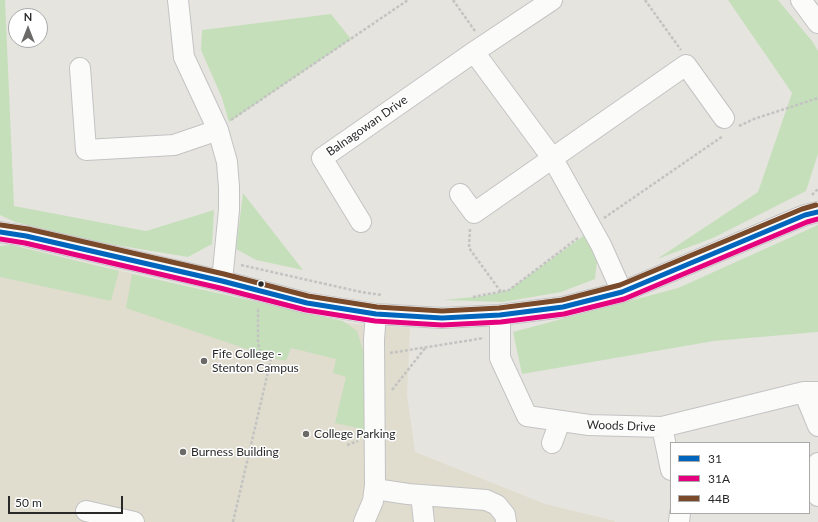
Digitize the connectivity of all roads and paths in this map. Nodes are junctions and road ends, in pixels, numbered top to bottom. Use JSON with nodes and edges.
{"nodes":[{"id":1,"x":178,"y":0,"type":"edge"},
{"id":2,"x":408,"y":0,"type":"edge"},
{"id":3,"x":453,"y":0,"type":"edge"},
{"id":4,"x":552,"y":0,"type":"edge"},
{"id":5,"x":645,"y":0,"type":"edge"},
{"id":6,"x":801,"y":0,"type":"edge"},
{"id":7,"x":818,"y":23,"type":"edge"},
{"id":8,"x":479,"y":48,"type":"junction"},
{"id":9,"x":686,"y":65,"type":"junction"},
{"id":10,"x":80,"y":68,"type":"dead end"},
{"id":11,"x":818,"y":98,"type":"edge"},
{"id":12,"x":728,"y":124,"type":"junction"},
{"id":13,"x":218,"y":130,"type":"junction"},
{"id":14,"x":553,"y":159,"type":"junction"},
{"id":15,"x":460,"y":194,"type":"dead end"},
{"id":16,"x":814,"y":210,"type":"edge"},
{"id":17,"x":474,"y":213,"type":"junction"},
{"id":18,"x":361,"y":222,"type":"dead end"},
{"id":19,"x":592,"y":227,"type":"junction"},
{"id":20,"x":0,"y":232,"type":"edge"},
{"id":21,"x":224,"y":271,"type":"junction"},
{"id":22,"x":260,"y":291,"type":"junction"},
{"id":23,"x":502,"y":292,"type":"junction"},
{"id":24,"x":622,"y":292,"type":"junction"},
{"id":25,"x":388,"y":296,"type":"dead end"},
{"id":26,"x":470,"y":298,"type":"dead end"},
{"id":27,"x":376,"y":314,"type":"junction"},
{"id":28,"x":500,"y":315,"type":"junction"},
{"id":29,"x":426,"y":347,"type":"dead end"},
{"id":30,"x":811,"y":392,"type":"edge"},
{"id":31,"x":375,"y":412,"type":"junction"},
{"id":32,"x":560,"y":421,"type":"junction"},
{"id":33,"x":818,"y":426,"type":"edge"},
{"id":34,"x":662,"y":427,"type":"junction"},
{"id":35,"x":552,"y":443,"type":"dead end"},
{"id":36,"x":818,"y":464,"type":"edge"},
{"id":37,"x":670,"y":465,"type":"edge"},
{"id":38,"x":375,"y":489,"type":"junction"},
{"id":39,"x":421,"y":495,"type":"junction"},
{"id":40,"x":818,"y":496,"type":"edge"},
{"id":41,"x":86,"y":510,"type":"dead end"},
{"id":42,"x":134,"y":522,"type":"edge"},
{"id":43,"x":233,"y":522,"type":"edge"},
{"id":44,"x":364,"y":522,"type":"edge"},
{"id":45,"x":424,"y":522,"type":"edge"},
{"id":46,"x":506,"y":522,"type":"edge"}],
"edges":[{"from":1,"to":13,"type":"street"},
{"from":2,"to":13,"type":"path"},
{"from":3,"to":8,"type":"path"},
{"from":4,"to":8,"type":"street","name":"Balnagowan Drive"},
{"from":5,"to":9,"type":"path"},
{"from":6,"to":7,"type":"street"},
{"from":8,"to":14,"type":"street"},
{"from":8,"to":18,"type":"street","name":"Balnagowan Drive"},
{"from":9,"to":12,"type":"street"},
{"from":9,"to":14,"type":"street"},
{"from":10,"to":13,"type":"street"},
{"from":11,"to":12,"type":"path"},
{"from":12,"to":19,"type":"path"},
{"from":13,"to":21,"type":"street"},
{"from":14,"to":17,"type":"street"},
{"from":14,"to":19,"type":"street"},
{"from":15,"to":17,"type":"street"},
{"from":16,"to":24,"type":"street"},
{"from":17,"to":23,"type":"path"},
{"from":19,"to":23,"type":"path"},
{"from":19,"to":24,"type":"street"},
{"from":20,"to":21,"type":"street"},
{"from":21,"to":22,"type":"street"},
{"from":21,"to":25,"type":"path"},
{"from":22,"to":27,"type":"street"},
{"from":22,"to":43,"type":"path"},
{"from":23,"to":26,"type":"path"},
{"from":24,"to":28,"type":"street"},
{"from":27,"to":28,"type":"street"},
{"from":27,"to":31,"type":"street"},
{"from":28,"to":32,"type":"street","name":"Woods Drive"},
{"from":29,"to":31,"type":"path"},
{"from":30,"to":33,"type":"street"},
{"from":30,"to":34,"type":"street","name":"Woods Drive"},
{"from":31,"to":38,"type":"street"},
{"from":32,"to":34,"type":"street","name":"Woods Drive"},
{"from":32,"to":35,"type":"street"},
{"from":34,"to":37,"type":"street"},
{"from":36,"to":40,"type":"street"},
{"from":38,"to":39,"type":"street"},
{"from":38,"to":44,"type":"street"},
{"from":39,"to":45,"type":"street"},
{"from":39,"to":46,"type":"street"},
{"from":41,"to":42,"type":"street"}]}
